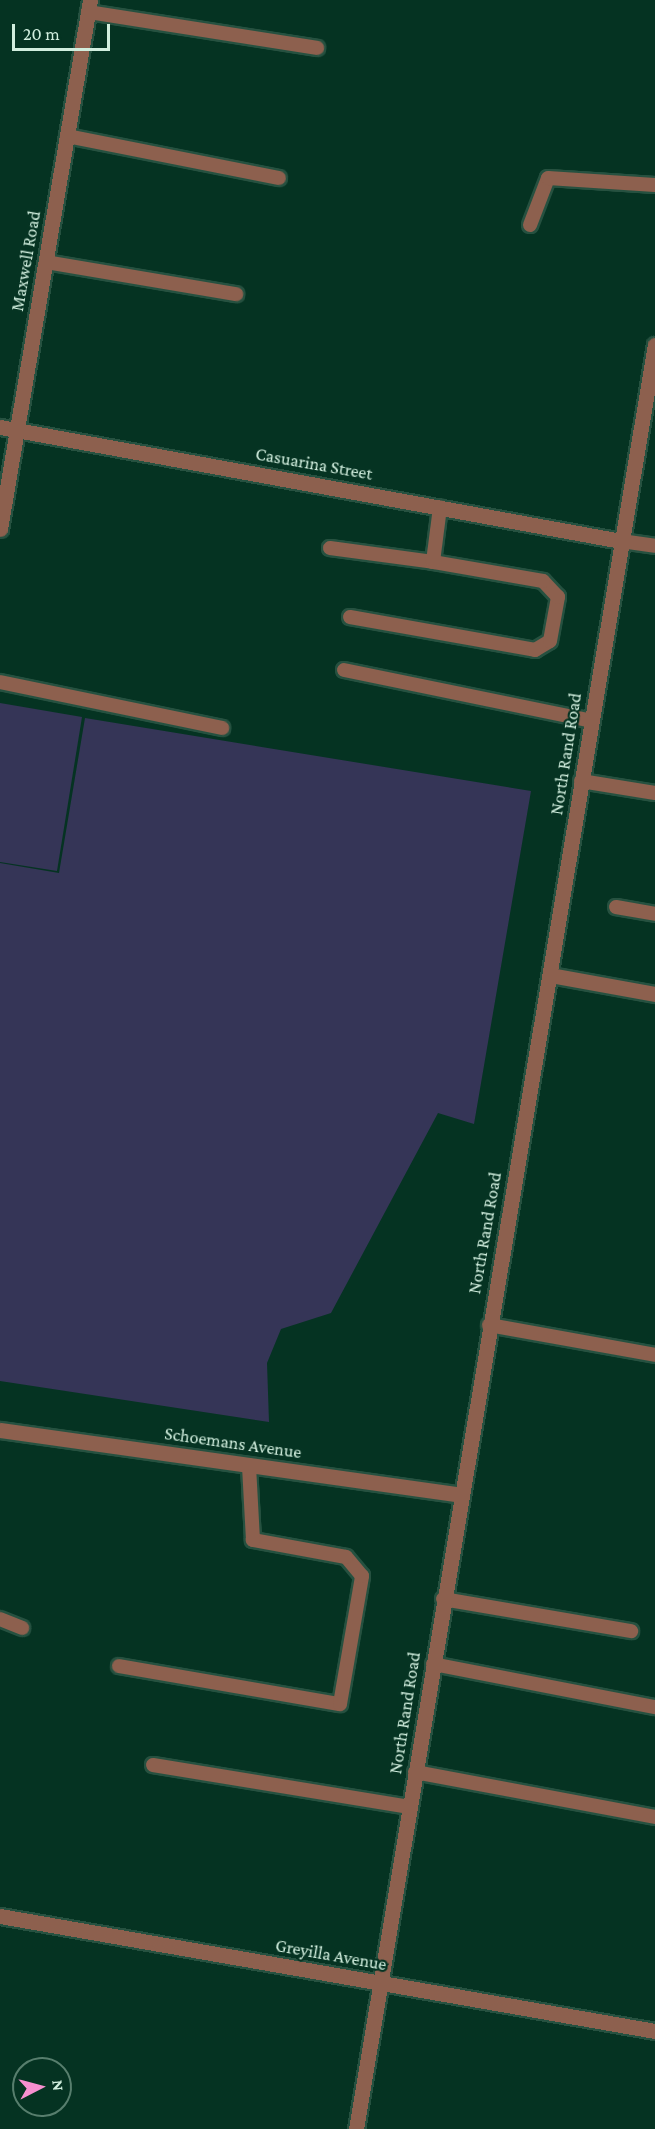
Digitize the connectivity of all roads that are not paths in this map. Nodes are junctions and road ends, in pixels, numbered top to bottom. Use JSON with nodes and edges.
{"nodes":[{"id":1,"x":89,"y":6,"type":"edge"},
{"id":2,"x":317,"y":48,"type":"dead end"},
{"id":3,"x":67,"y":136,"type":"junction"},
{"id":4,"x":279,"y":178,"type":"dead end"},
{"id":5,"x":655,"y":185,"type":"edge"},
{"id":6,"x":530,"y":225,"type":"dead end"},
{"id":7,"x":46,"y":262,"type":"junction"},
{"id":8,"x":236,"y":294,"type":"dead end"},
{"id":9,"x":655,"y":345,"type":"edge"},
{"id":10,"x":0,"y":427,"type":"edge"},
{"id":11,"x":17,"y":429,"type":"junction"},
{"id":12,"x":440,"y":507,"type":"junction"},
{"id":13,"x":0,"y":529,"type":"edge"},
{"id":14,"x":621,"y":541,"type":"junction"},
{"id":15,"x":655,"y":546,"type":"edge"},
{"id":16,"x":330,"y":548,"type":"dead end"},
{"id":17,"x":433,"y":562,"type":"junction"},
{"id":18,"x":350,"y":617,"type":"dead end"},
{"id":19,"x":344,"y":670,"type":"dead end"},
{"id":20,"x":0,"y":682,"type":"edge"},
{"id":21,"x":592,"y":721,"type":"junction"},
{"id":22,"x":222,"y":728,"type":"dead end"},
{"id":23,"x":582,"y":781,"type":"junction"},
{"id":24,"x":655,"y":794,"type":"edge"},
{"id":25,"x":616,"y":907,"type":"dead end"},
{"id":26,"x":655,"y":914,"type":"edge"},
{"id":27,"x":550,"y":975,"type":"junction"},
{"id":28,"x":655,"y":994,"type":"edge"},
{"id":29,"x":489,"y":1325,"type":"junction"},
{"id":30,"x":655,"y":1355,"type":"edge"},
{"id":31,"x":0,"y":1431,"type":"edge"},
{"id":32,"x":249,"y":1465,"type":"junction"},
{"id":33,"x":460,"y":1495,"type":"junction"},
{"id":34,"x":443,"y":1599,"type":"junction"},
{"id":35,"x":0,"y":1619,"type":"edge"},
{"id":36,"x":22,"y":1628,"type":"dead end"},
{"id":37,"x":631,"y":1630,"type":"dead end"},
{"id":38,"x":433,"y":1664,"type":"junction"},
{"id":39,"x":119,"y":1666,"type":"dead end"},
{"id":40,"x":655,"y":1707,"type":"edge"},
{"id":41,"x":153,"y":1765,"type":"dead end"},
{"id":42,"x":415,"y":1772,"type":"junction"},
{"id":43,"x":410,"y":1807,"type":"junction"},
{"id":44,"x":655,"y":1817,"type":"edge"},
{"id":45,"x":0,"y":1916,"type":"edge"},
{"id":46,"x":381,"y":1983,"type":"junction"},
{"id":47,"x":655,"y":2031,"type":"edge"},
{"id":48,"x":356,"y":2129,"type":"edge"}],
"edges":[{"from":1,"to":2,"type":"lane"},
{"from":1,"to":3,"type":"street","name":"Maxwell Road"},
{"from":3,"to":4,"type":"lane"},
{"from":3,"to":7,"type":"street","name":"Maxwell Road"},
{"from":5,"to":6,"type":"lane"},
{"from":7,"to":8,"type":"lane"},
{"from":7,"to":11,"type":"street","name":"Maxwell Road"},
{"from":9,"to":14,"type":"street","name":"North Rand Road"},
{"from":10,"to":11,"type":"street","name":"Casuarina Street"},
{"from":11,"to":12,"type":"street","name":"Casuarina Street"},
{"from":11,"to":13,"type":"street","name":"Maxwell Road"},
{"from":12,"to":14,"type":"street","name":"Casuarina Street"},
{"from":12,"to":17,"type":"lane"},
{"from":14,"to":15,"type":"lane"},
{"from":14,"to":21,"type":"street","name":"North Rand Road"},
{"from":16,"to":17,"type":"lane"},
{"from":17,"to":18,"type":"lane"},
{"from":19,"to":21,"type":"lane"},
{"from":20,"to":22,"type":"lane"},
{"from":21,"to":23,"type":"street","name":"North Rand Road"},
{"from":23,"to":24,"type":"lane"},
{"from":23,"to":27,"type":"street","name":"North Rand Road"},
{"from":25,"to":26,"type":"lane"},
{"from":27,"to":28,"type":"street"},
{"from":27,"to":29,"type":"street","name":"North Rand Road"},
{"from":29,"to":30,"type":"lane"},
{"from":29,"to":33,"type":"street","name":"North Rand Road"},
{"from":31,"to":32,"type":"street","name":"Schoemans Avenue"},
{"from":32,"to":33,"type":"street","name":"Schoemans Avenue"},
{"from":32,"to":39,"type":"lane"},
{"from":33,"to":34,"type":"street","name":"North Rand Road"},
{"from":34,"to":37,"type":"lane"},
{"from":34,"to":38,"type":"street","name":"North Rand Road"},
{"from":35,"to":36,"type":"lane"},
{"from":38,"to":40,"type":"lane"},
{"from":38,"to":42,"type":"street","name":"North Rand Road"},
{"from":41,"to":43,"type":"lane"},
{"from":42,"to":43,"type":"street","name":"North Rand Road"},
{"from":42,"to":44,"type":"lane"},
{"from":43,"to":46,"type":"street","name":"North Rand Road"},
{"from":45,"to":46,"type":"street","name":"Greyilla Avenue"},
{"from":46,"to":47,"type":"street","name":"Greyilla Avenue"},
{"from":46,"to":48,"type":"street","name":"North Rand Road"}]}
